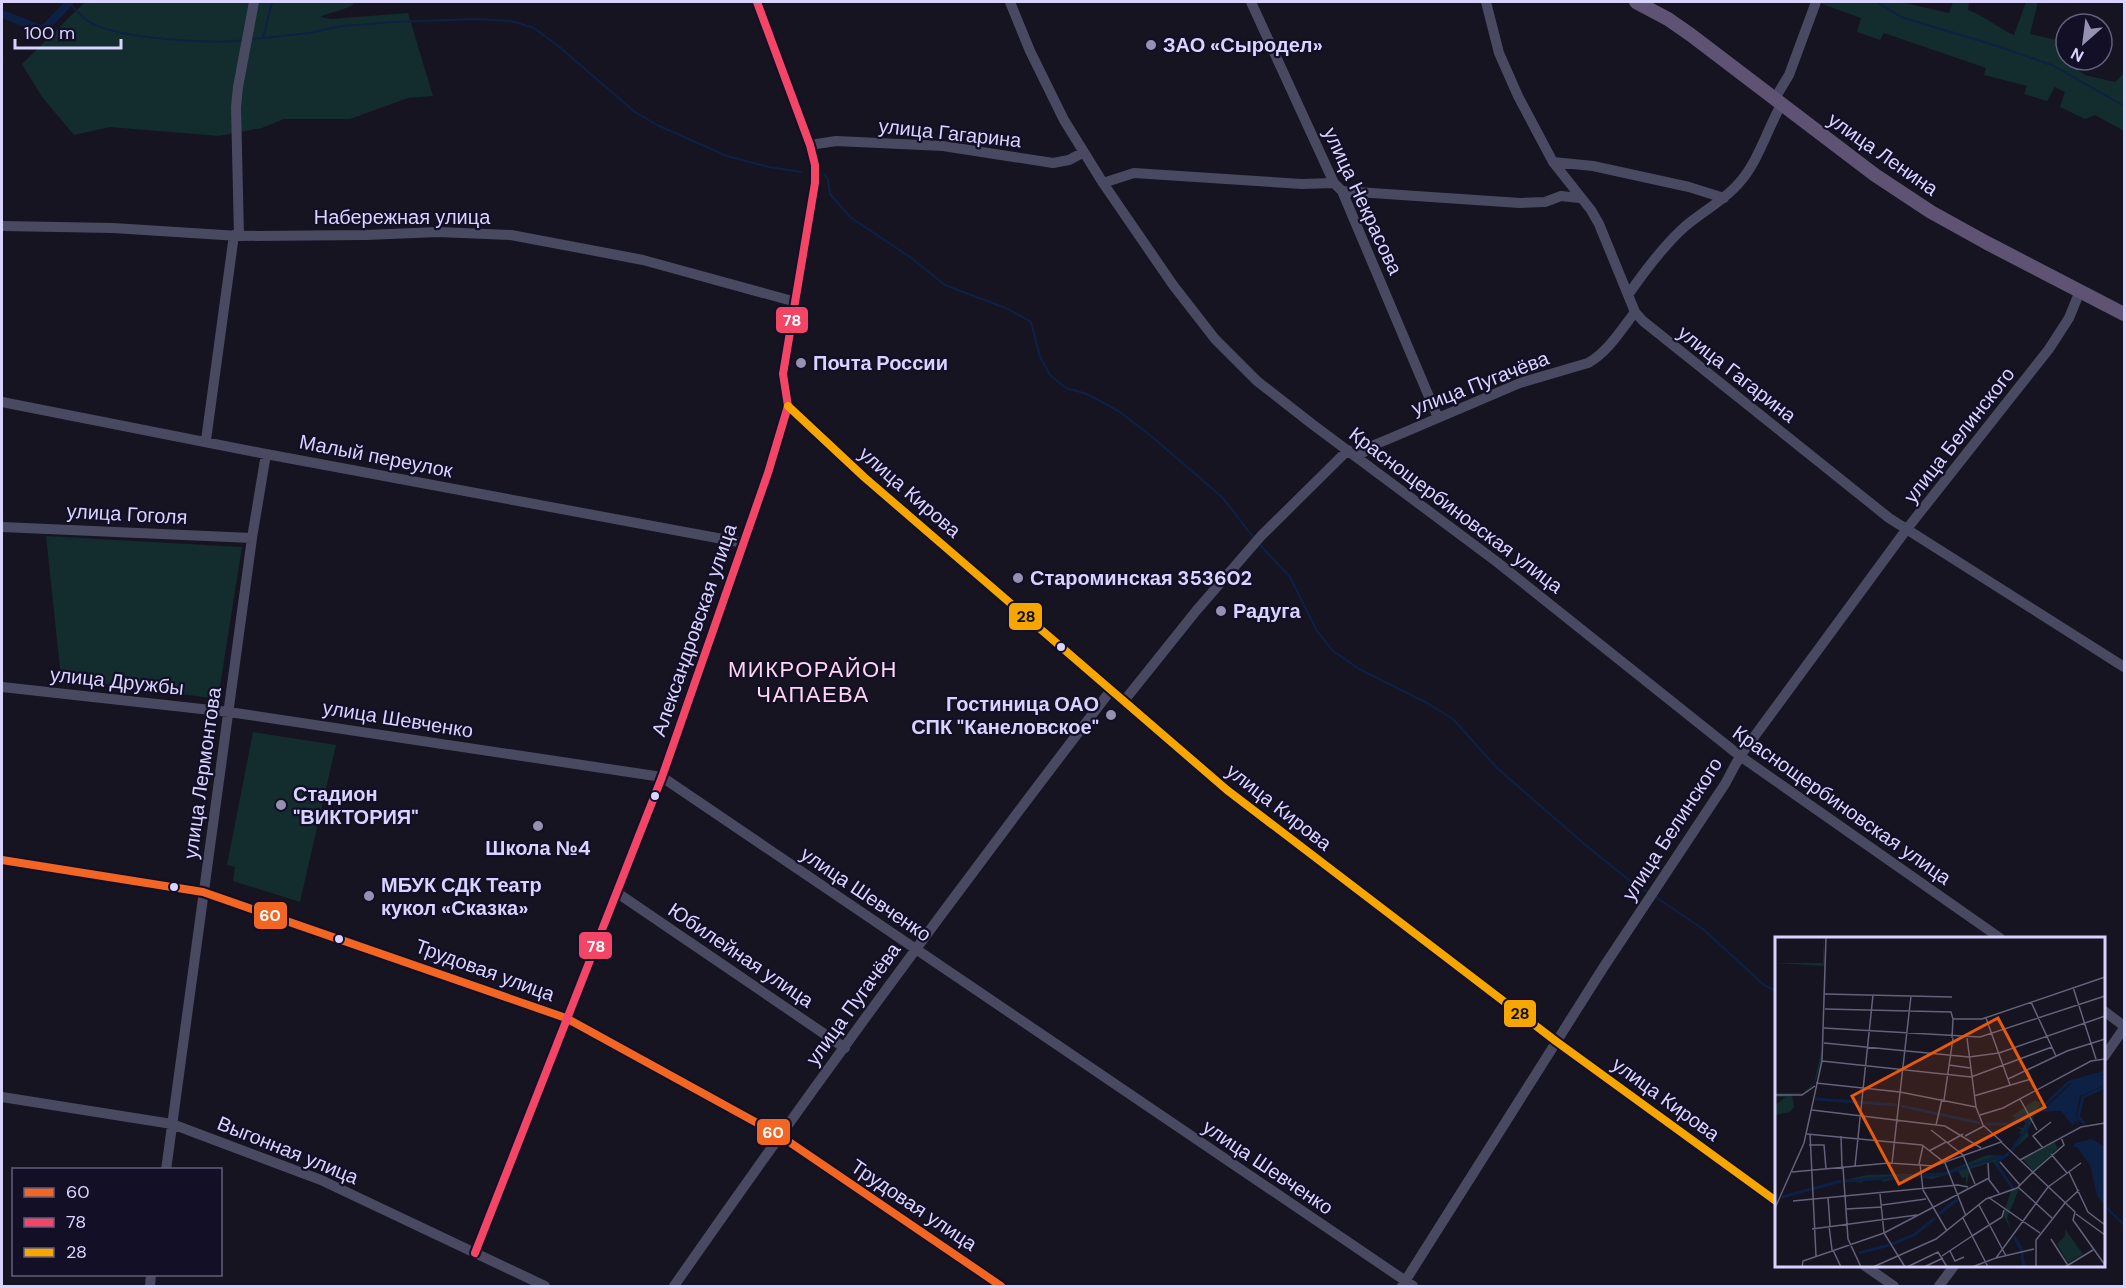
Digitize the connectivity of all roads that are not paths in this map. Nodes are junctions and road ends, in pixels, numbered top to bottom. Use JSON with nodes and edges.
{"nodes":[{"id":1,"x":254,"y":2,"type":"edge"},
{"id":2,"x":757,"y":2,"type":"edge"},
{"id":3,"x":1010,"y":2,"type":"edge"},
{"id":4,"x":1251,"y":2,"type":"edge"},
{"id":5,"x":1486,"y":2,"type":"edge"},
{"id":6,"x":1636,"y":2,"type":"edge"},
{"id":7,"x":1816,"y":2,"type":"edge"},
{"id":8,"x":1777,"y":102,"type":"junction"},
{"id":9,"x":810,"y":145,"type":"junction"},
{"id":10,"x":1084,"y":152,"type":"junction"},
{"id":11,"x":1553,"y":162,"type":"junction"},
{"id":12,"x":1327,"y":166,"type":"junction"},
{"id":13,"x":1103,"y":183,"type":"junction"},
{"id":14,"x":1315,"y":183,"type":"junction"},
{"id":15,"x":1338,"y":187,"type":"junction"},
{"id":16,"x":1580,"y":198,"type":"junction"},
{"id":17,"x":1724,"y":198,"type":"junction"},
{"id":18,"x":2,"y":226,"type":"edge"},
{"id":19,"x":236,"y":235,"type":"junction"},
{"id":20,"x":2080,"y":291,"type":"junction"},
{"id":21,"x":1628,"y":295,"type":"junction"},
{"id":22,"x":796,"y":303,"type":"junction"},
{"id":23,"x":1635,"y":312,"type":"junction"},
{"id":24,"x":2124,"y":314,"type":"edge"},
{"id":25,"x":2,"y":402,"type":"edge"},
{"id":26,"x":788,"y":406,"type":"junction"},
{"id":27,"x":1438,"y":418,"type":"junction"},
{"id":28,"x":206,"y":440,"type":"junction"},
{"id":29,"x":266,"y":454,"type":"junction"},
{"id":30,"x":1353,"y":454,"type":"junction"},
{"id":31,"x":2,"y":526,"type":"edge"},
{"id":32,"x":1906,"y":530,"type":"junction"},
{"id":33,"x":252,"y":538,"type":"junction"},
{"id":34,"x":744,"y":543,"type":"junction"},
{"id":35,"x":2124,"y":667,"type":"edge"},
{"id":36,"x":2,"y":687,"type":"edge"},
{"id":37,"x":1111,"y":690,"type":"junction"},
{"id":38,"x":1124,"y":701,"type":"junction"},
{"id":39,"x":229,"y":712,"type":"junction"},
{"id":40,"x":1740,"y":756,"type":"junction"},
{"id":41,"x":662,"y":777,"type":"junction"},
{"id":42,"x":2,"y":860,"type":"edge"},
{"id":43,"x":203,"y":892,"type":"junction"},
{"id":44,"x":616,"y":892,"type":"junction"},
{"id":45,"x":1997,"y":937,"type":"edge"},
{"id":46,"x":915,"y":950,"type":"junction"},
{"id":47,"x":2105,"y":1013,"type":"edge"},
{"id":48,"x":566,"y":1018,"type":"junction"},
{"id":49,"x":2124,"y":1027,"type":"edge"},
{"id":50,"x":1557,"y":1042,"type":"junction"},
{"id":51,"x":845,"y":1048,"type":"junction"},
{"id":52,"x":2105,"y":1054,"type":"edge"},
{"id":53,"x":2,"y":1097,"type":"edge"},
{"id":54,"x":172,"y":1124,"type":"junction"},
{"id":55,"x":779,"y":1135,"type":"junction"},
{"id":56,"x":166,"y":1168,"type":"edge"},
{"id":57,"x":1775,"y":1201,"type":"edge"},
{"id":58,"x":475,"y":1253,"type":"junction"},
{"id":59,"x":1866,"y":1267,"type":"edge"},
{"id":60,"x":1953,"y":1267,"type":"edge"},
{"id":61,"x":1407,"y":1285,"type":"edge"},
{"id":62,"x":545,"y":1287,"type":"edge"},
{"id":63,"x":674,"y":1287,"type":"edge"},
{"id":64,"x":1001,"y":1287,"type":"edge"},
{"id":65,"x":1894,"y":1287,"type":"edge"},
{"id":66,"x":1939,"y":1287,"type":"edge"}],
"edges":[{"from":1,"to":19,"type":"street"},
{"from":2,"to":9,"type":"street","name":"Александровская улица"},
{"from":3,"to":10,"type":"street","name":"Краснощербиновская улица"},
{"from":4,"to":12,"type":"street","name":"улица Некрасова"},
{"from":5,"to":11,"type":"street","name":"улица Гагарина"},
{"from":6,"to":8,"type":"main road","name":"улица Ленина"},
{"from":7,"to":8,"type":"street"},
{"from":8,"to":17,"type":"street"},
{"from":8,"to":20,"type":"main road","name":"улица Ленина"},
{"from":9,"to":10,"type":"street","name":"улица Гагарина"},
{"from":9,"to":22,"type":"street","name":"Александровская улица"},
{"from":10,"to":13,"type":"street","name":"Краснощербиновская улица"},
{"from":11,"to":16,"type":"street","name":"улица Гагарина"},
{"from":11,"to":17,"type":"street"},
{"from":12,"to":14,"type":"street"},
{"from":12,"to":15,"type":"street","name":"улица Некрасова"},
{"from":13,"to":14,"type":"street"},
{"from":13,"to":30,"type":"street","name":"Краснощербиновская улица"},
{"from":14,"to":15,"type":"street"},
{"from":15,"to":16,"type":"street"},
{"from":15,"to":27,"type":"street","name":"улица Некрасова"},
{"from":16,"to":21,"type":"street","name":"улица Гагарина"},
{"from":17,"to":21,"type":"street"},
{"from":18,"to":19,"type":"street","name":"Набережная улица"},
{"from":19,"to":22,"type":"street","name":"Набережная улица"},
{"from":19,"to":28,"type":"street"},
{"from":20,"to":24,"type":"main road","name":"улица Ленина"},
{"from":20,"to":32,"type":"street","name":"улица Белинского"},
{"from":21,"to":23,"type":"street","name":"улица Гагарина"},
{"from":22,"to":26,"type":"street","name":"Александровская улица"},
{"from":23,"to":27,"type":"street","name":"улица Пугачёва"},
{"from":23,"to":32,"type":"street","name":"улица Гагарина"},
{"from":25,"to":28,"type":"street","name":"Малый переулок"},
{"from":26,"to":34,"type":"street","name":"Александровская улица"},
{"from":26,"to":37,"type":"street","name":"улица Кирова"},
{"from":27,"to":30,"type":"street","name":"улица Пугачёва"},
{"from":28,"to":29,"type":"street","name":"Малый переулок"},
{"from":29,"to":33,"type":"street","name":"улица Лермонтова"},
{"from":29,"to":34,"type":"street","name":"Малый переулок"},
{"from":30,"to":38,"type":"street","name":"улица Пугачёва"},
{"from":30,"to":40,"type":"street","name":"Краснощербиновская улица"},
{"from":31,"to":33,"type":"street","name":"улица Гоголя"},
{"from":32,"to":35,"type":"street","name":"улица Гагарина"},
{"from":32,"to":40,"type":"street","name":"улица Белинского"},
{"from":33,"to":39,"type":"street","name":"улица Лермонтова"},
{"from":34,"to":41,"type":"street","name":"Александровская улица"},
{"from":36,"to":39,"type":"street","name":"улица Дружбы"},
{"from":37,"to":38,"type":"street","name":"улица Кирова"},
{"from":37,"to":46,"type":"street","name":"улица Пугачёва"},
{"from":38,"to":50,"type":"street","name":"улица Кирова"},
{"from":39,"to":41,"type":"street","name":"улица Шевченко"},
{"from":39,"to":43,"type":"street","name":"улица Лермонтова"},
{"from":40,"to":45,"type":"street","name":"Краснощербиновская улица"},
{"from":40,"to":50,"type":"street","name":"улица Белинского"},
{"from":41,"to":44,"type":"street","name":"Александровская улица"},
{"from":41,"to":46,"type":"street","name":"улица Шевченко"},
{"from":42,"to":43,"type":"street","name":"Трудовая улица"},
{"from":43,"to":48,"type":"street","name":"Трудовая улица"},
{"from":43,"to":54,"type":"street","name":"улица Лермонтова"},
{"from":44,"to":48,"type":"street","name":"Александровская улица"},
{"from":44,"to":51,"type":"street","name":"Юбилейная улица"},
{"from":46,"to":51,"type":"street","name":"улица Пугачёва"},
{"from":46,"to":61,"type":"street","name":"улица Шевченко"},
{"from":47,"to":49,"type":"street"},
{"from":48,"to":55,"type":"street","name":"Трудовая улица"},
{"from":48,"to":58,"type":"street","name":"Александровская улица"},
{"from":49,"to":52,"type":"street"},
{"from":50,"to":57,"type":"street","name":"улица Кирова"},
{"from":50,"to":61,"type":"street","name":"улица Белинского"},
{"from":51,"to":55,"type":"street","name":"улица Пугачёва"},
{"from":53,"to":54,"type":"street","name":"Выгонная улица"},
{"from":54,"to":56,"type":"street","name":"улица Лермонтова"},
{"from":54,"to":58,"type":"street","name":"Выгонная улица"},
{"from":55,"to":63,"type":"street","name":"улица Пугачёва"},
{"from":55,"to":64,"type":"street","name":"Трудовая улица"},
{"from":58,"to":62,"type":"street","name":"Выгонная улица"},
{"from":59,"to":65,"type":"street"},
{"from":60,"to":66,"type":"street"}]}
